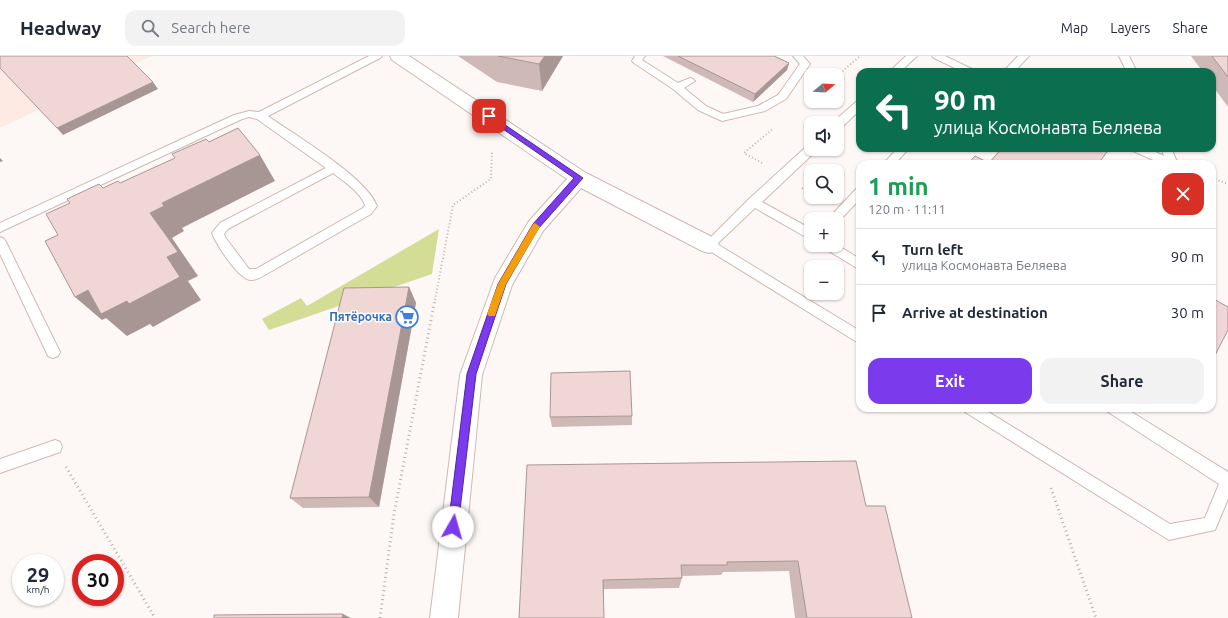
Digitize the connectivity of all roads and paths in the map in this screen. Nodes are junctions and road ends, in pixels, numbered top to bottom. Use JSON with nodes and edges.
{"nodes":[{"id":1,"x":377,"y":56,"type":"edge"},
{"id":2,"x":398,"y":56,"type":"edge"},
{"id":3,"x":640,"y":56,"type":"edge"},
{"id":4,"x":798,"y":56,"type":"edge"},
{"id":5,"x":860,"y":56,"type":"edge"},
{"id":6,"x":912,"y":56,"type":"edge"},
{"id":7,"x":937,"y":56,"type":"edge"},
{"id":8,"x":1024,"y":56,"type":"edge"},
{"id":9,"x":1124,"y":56,"type":"edge"},
{"id":10,"x":898,"y":68,"type":"edge"},
{"id":11,"x":962,"y":68,"type":"edge"},
{"id":12,"x":1012,"y":68,"type":"edge"},
{"id":13,"x":1130,"y":68,"type":"edge"},
{"id":14,"x":844,"y":70,"type":"edge"},
{"id":15,"x":690,"y":81,"type":"dead end"},
{"id":16,"x":677,"y":87,"type":"junction"},
{"id":17,"x":856,"y":108,"type":"edge"},
{"id":18,"x":260,"y":116,"type":"junction"},
{"id":19,"x":844,"y":119,"type":"edge"},
{"id":20,"x":493,"y":146,"type":"dead end"},
{"id":21,"x":900,"y":152,"type":"edge"},
{"id":22,"x":1146,"y":152,"type":"edge"},
{"id":23,"x":804,"y":155,"type":"edge"},
{"id":24,"x":892,"y":160,"type":"edge"},
{"id":25,"x":1164,"y":160,"type":"edge"},
{"id":26,"x":334,"y":168,"type":"junction"},
{"id":27,"x":579,"y":178,"type":"junction"},
{"id":28,"x":1216,"y":180,"type":"edge"},
{"id":29,"x":1228,"y":184,"type":"edge"},
{"id":30,"x":856,"y":196,"type":"edge"},
{"id":31,"x":753,"y":202,"type":"junction"},
{"id":32,"x":841,"y":212,"type":"edge"},
{"id":33,"x":0,"y":228,"type":"edge"},
{"id":34,"x":804,"y":231,"type":"edge"},
{"id":35,"x":0,"y":242,"type":"edge"},
{"id":36,"x":709,"y":245,"type":"junction"},
{"id":37,"x":839,"y":252,"type":"edge"},
{"id":38,"x":856,"y":262,"type":"edge"},
{"id":39,"x":856,"y":336,"type":"edge"},
{"id":40,"x":53,"y":352,"type":"dead end"},
{"id":41,"x":976,"y":412,"type":"edge"},
{"id":42,"x":1119,"y":412,"type":"edge"},
{"id":43,"x":55,"y":447,"type":"joint"},
{"id":44,"x":1039,"y":451,"type":"junction"},
{"id":45,"x":0,"y":466,"type":"edge"},
{"id":46,"x":1227,"y":480,"type":"edge"},
{"id":47,"x":155,"y":618,"type":"edge"},
{"id":48,"x":380,"y":618,"type":"edge"},
{"id":49,"x":444,"y":618,"type":"edge"},
{"id":50,"x":1096,"y":618,"type":"edge"}],
"edges":[{"from":1,"to":18,"type":"lane"},
{"from":2,"to":27,"type":"street"},
{"from":3,"to":16,"type":"lane"},
{"from":4,"to":16,"type":"lane"},
{"from":5,"to":14,"type":"path"},
{"from":6,"to":10,"type":"lane"},
{"from":7,"to":11,"type":"lane"},
{"from":8,"to":12,"type":"lane"},
{"from":9,"to":13,"type":"lane"},
{"from":15,"to":16,"type":"lane"},
{"from":17,"to":19,"type":"lane"},
{"from":18,"to":26,"type":"lane"},
{"from":18,"to":33,"type":"lane"},
{"from":20,"to":48,"type":"path"},
{"from":21,"to":24,"type":"lane"},
{"from":22,"to":25,"type":"lane"},
{"from":23,"to":31,"type":"lane"},
{"from":26,"to":26,"type":"lane"},
{"from":27,"to":36,"type":"street"},
{"from":27,"to":49,"type":"street"},
{"from":28,"to":29,"type":"path"},
{"from":30,"to":32,"type":"lane"},
{"from":31,"to":34,"type":"lane"},
{"from":31,"to":36,"type":"lane"},
{"from":35,"to":40,"type":"lane"},
{"from":36,"to":39,"type":"lane"},
{"from":37,"to":38,"type":"lane"},
{"from":41,"to":44,"type":"lane"},
{"from":42,"to":46,"type":"lane"},
{"from":43,"to":45,"type":"lane"},
{"from":43,"to":47,"type":"path"},
{"from":44,"to":46,"type":"lane"},
{"from":44,"to":50,"type":"path"}]}
